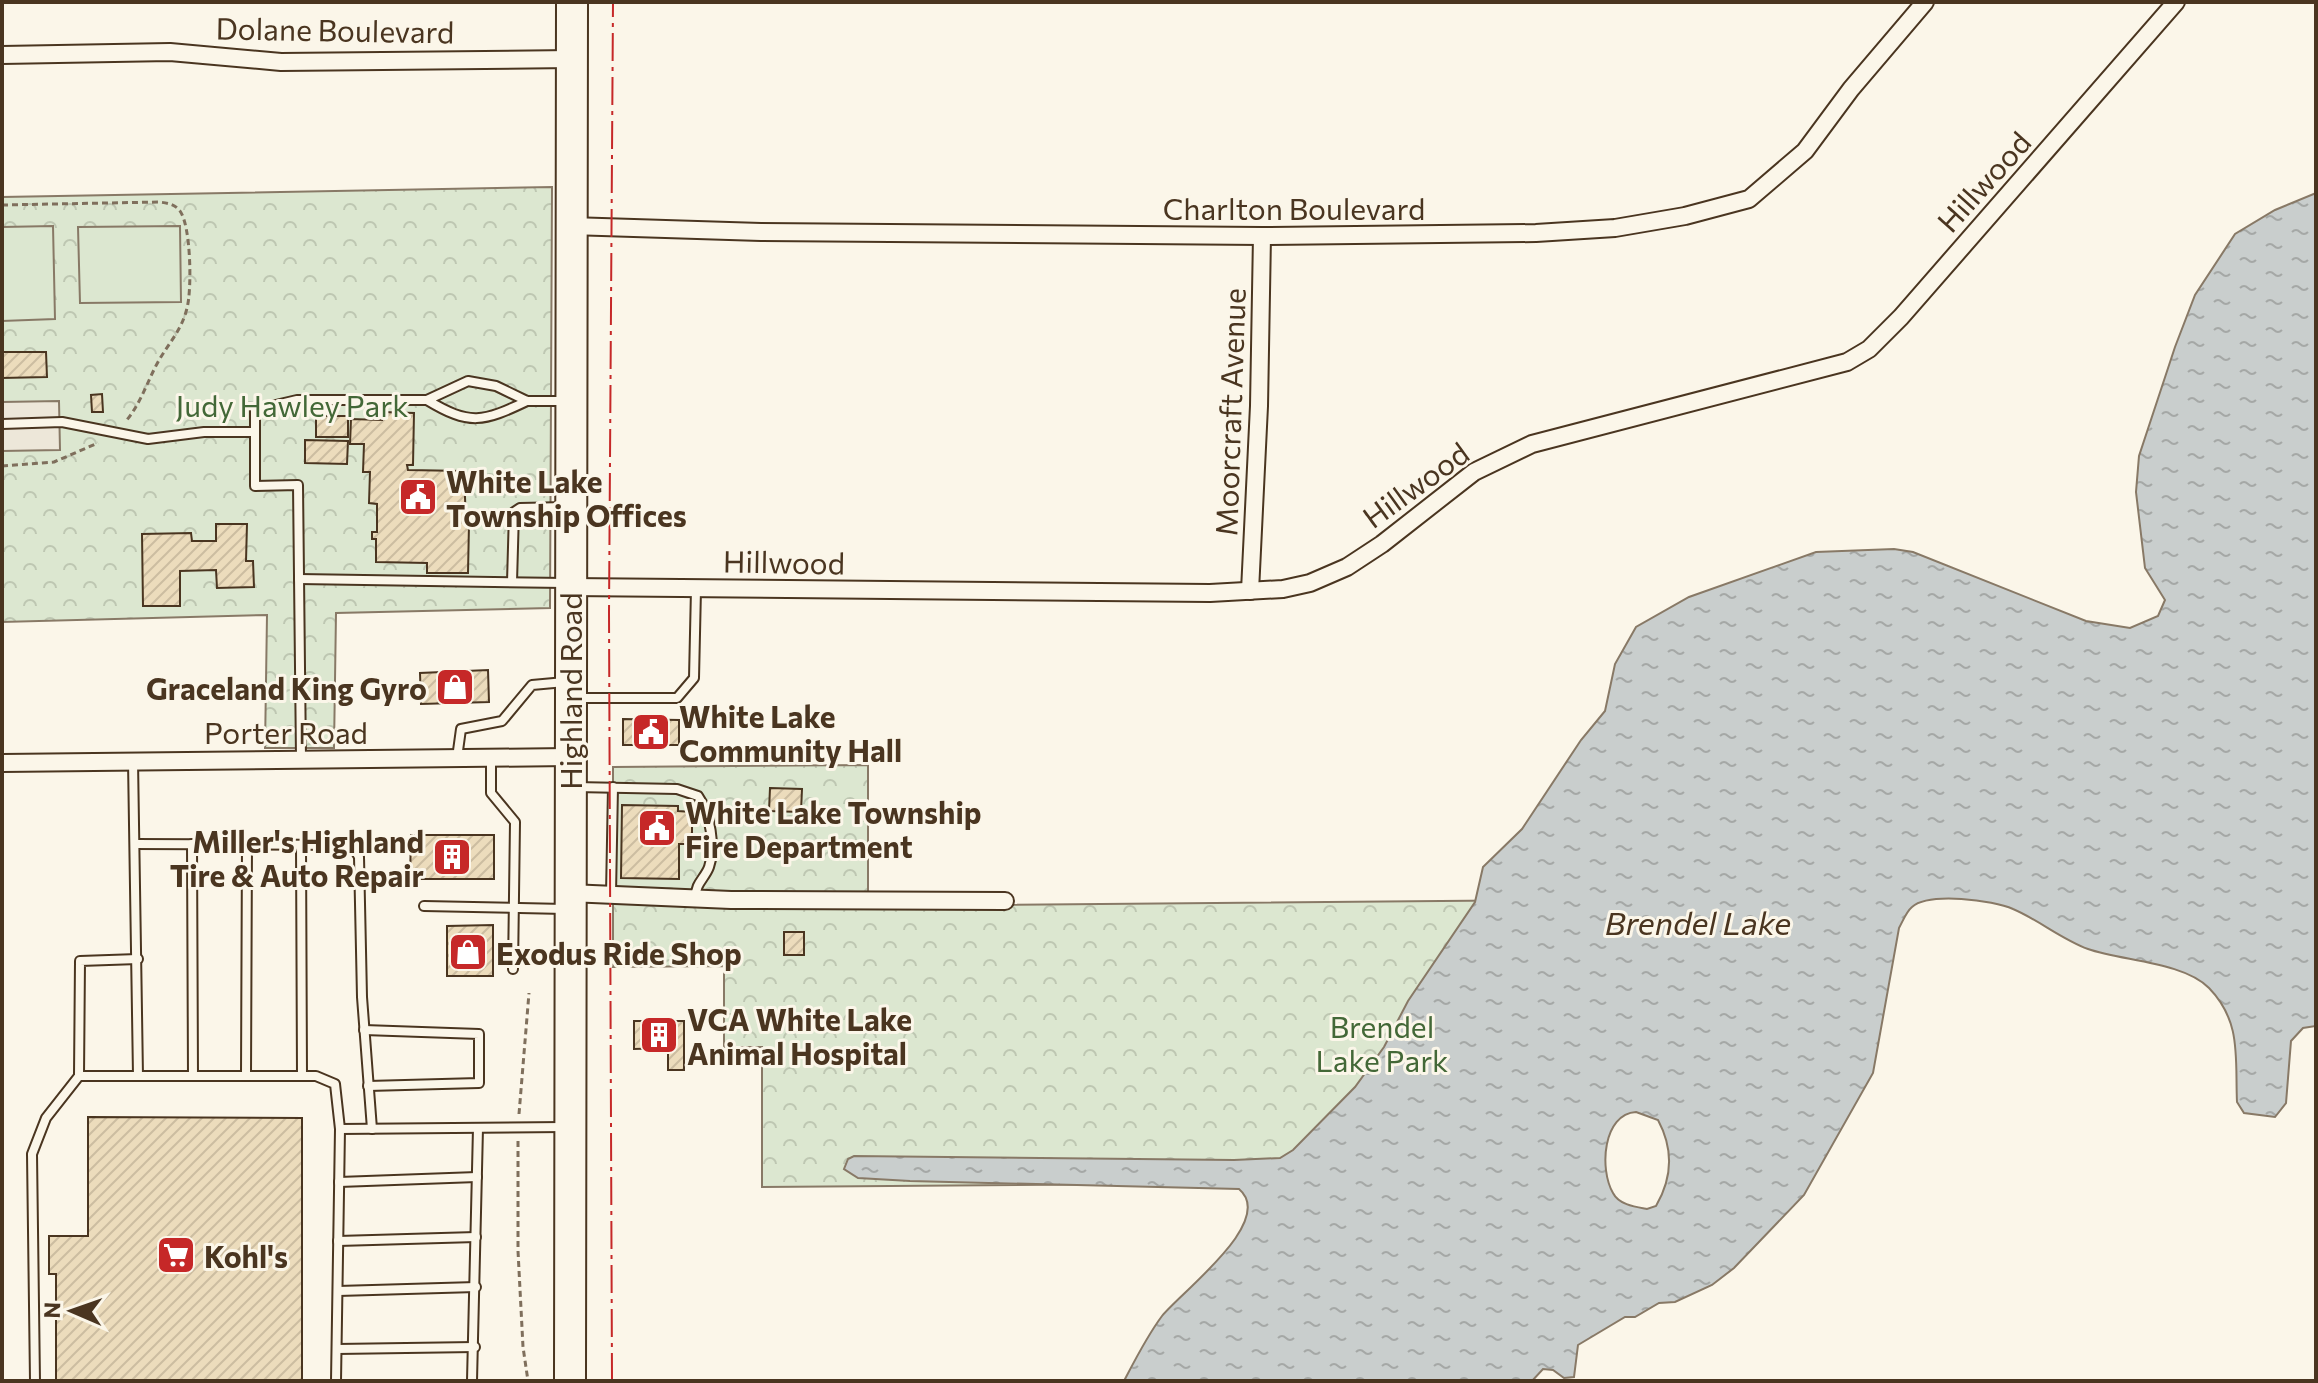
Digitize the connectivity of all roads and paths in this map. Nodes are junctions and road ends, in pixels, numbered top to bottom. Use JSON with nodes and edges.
{"nodes":[{"id":1,"x":572,"y":2,"type":"edge"},
{"id":2,"x":1925,"y":2,"type":"edge"},
{"id":3,"x":2176,"y":2,"type":"edge"},
{"id":4,"x":2,"y":55,"type":"edge"},
{"id":5,"x":572,"y":59,"type":"junction"},
{"id":6,"x":2,"y":205,"type":"edge"},
{"id":7,"x":570,"y":226,"type":"junction"},
{"id":8,"x":1262,"y":236,"type":"junction"},
{"id":9,"x":427,"y":400,"type":"junction"},
{"id":10,"x":527,"y":401,"type":"junction"},
{"id":11,"x":570,"y":401,"type":"junction"},
{"id":12,"x":2,"y":424,"type":"edge"},
{"id":13,"x":118,"y":431,"type":"junction"},
{"id":14,"x":255,"y":432,"type":"junction"},
{"id":15,"x":2,"y":466,"type":"edge"},
{"id":16,"x":570,"y":507,"type":"junction"},
{"id":17,"x":299,"y":579,"type":"junction"},
{"id":18,"x":512,"y":582,"type":"junction"},
{"id":19,"x":570,"y":585,"type":"junction"},
{"id":20,"x":696,"y":588,"type":"junction"},
{"id":21,"x":1250,"y":591,"type":"junction"},
{"id":22,"x":569,"y":690,"type":"junction"},
{"id":23,"x":491,"y":757,"type":"junction"},
{"id":24,"x":301,"y":758,"type":"junction"},
{"id":25,"x":457,"y":758,"type":"junction"},
{"id":26,"x":133,"y":760,"type":"junction"},
{"id":27,"x":2,"y":763,"type":"edge"},
{"id":28,"x":569,"y":772,"type":"junction"},
{"id":29,"x":613,"y":787,"type":"junction"},
{"id":30,"x":135,"y":844,"type":"junction"},
{"id":31,"x":192,"y":844,"type":"junction"},
{"id":32,"x":247,"y":844,"type":"junction"},
{"id":33,"x":301,"y":845,"type":"junction"},
{"id":34,"x":611,"y":894,"type":"junction"},
{"id":35,"x":696,"y":896,"type":"junction"},
{"id":36,"x":1005,"y":901,"type":"dead end"},
{"id":37,"x":569,"y":902,"type":"junction"},
{"id":38,"x":424,"y":906,"type":"dead end"},
{"id":39,"x":515,"y":909,"type":"junction"},
{"id":40,"x":138,"y":959,"type":"junction"},
{"id":41,"x":513,"y":969,"type":"dead end"},
{"id":42,"x":529,"y":993,"type":"dead end"},
{"id":43,"x":364,"y":1030,"type":"junction"},
{"id":44,"x":302,"y":1075,"type":"junction"},
{"id":45,"x":79,"y":1076,"type":"junction"},
{"id":46,"x":138,"y":1076,"type":"junction"},
{"id":47,"x":193,"y":1076,"type":"junction"},
{"id":48,"x":246,"y":1076,"type":"junction"},
{"id":49,"x":368,"y":1086,"type":"junction"},
{"id":50,"x":519,"y":1127,"type":"junction"},
{"id":51,"x":570,"y":1127,"type":"junction"},
{"id":52,"x":478,"y":1128,"type":"junction"},
{"id":53,"x":340,"y":1129,"type":"junction"},
{"id":54,"x":372,"y":1129,"type":"junction"},
{"id":55,"x":477,"y":1177,"type":"junction"},
{"id":56,"x":339,"y":1182,"type":"junction"},
{"id":57,"x":476,"y":1237,"type":"junction"},
{"id":58,"x":338,"y":1241,"type":"junction"},
{"id":59,"x":476,"y":1287,"type":"junction"},
{"id":60,"x":338,"y":1291,"type":"junction"},
{"id":61,"x":475,"y":1347,"type":"junction"},
{"id":62,"x":337,"y":1349,"type":"junction"},
{"id":63,"x":35,"y":1381,"type":"edge"},
{"id":64,"x":336,"y":1381,"type":"edge"},
{"id":65,"x":472,"y":1381,"type":"edge"},
{"id":66,"x":528,"y":1381,"type":"edge"},
{"id":67,"x":570,"y":1381,"type":"edge"}],
"edges":[{"from":1,"to":5,"type":"highway","name":"Highland Road"},
{"from":2,"to":8,"type":"street","name":"Charlton Boulevard"},
{"from":3,"to":21,"type":"street","name":"Hillwood"},
{"from":4,"to":5,"type":"street","name":"Dolane Boulevard"},
{"from":5,"to":7,"type":"highway","name":"Highland Road"},
{"from":6,"to":13,"type":"path"},
{"from":7,"to":8,"type":"street","name":"Charlton Boulevard"},
{"from":7,"to":11,"type":"highway","name":"Highland Road"},
{"from":8,"to":21,"type":"street","name":"Moorcraft Avenue"},
{"from":9,"to":10,"type":"lane"},
{"from":9,"to":10,"type":"lane"},
{"from":9,"to":14,"type":"lane"},
{"from":10,"to":11,"type":"lane"},
{"from":11,"to":16,"type":"highway","name":"Highland Road"},
{"from":12,"to":13,"type":"lane"},
{"from":13,"to":14,"type":"lane"},
{"from":13,"to":15,"type":"path"},
{"from":14,"to":17,"type":"lane"},
{"from":16,"to":18,"type":"lane"},
{"from":16,"to":19,"type":"highway","name":"Highland Road"},
{"from":17,"to":18,"type":"lane"},
{"from":17,"to":24,"type":"lane"},
{"from":18,"to":19,"type":"lane"},
{"from":19,"to":20,"type":"street","name":"Hillwood"},
{"from":19,"to":22,"type":"highway","name":"Highland Road"},
{"from":20,"to":21,"type":"street","name":"Hillwood"},
{"from":20,"to":22,"type":"lane"},
{"from":22,"to":25,"type":"lane"},
{"from":22,"to":28,"type":"highway","name":"Highland Road"},
{"from":23,"to":25,"type":"street","name":"Porter Road"},
{"from":23,"to":28,"type":"street","name":"Porter Road"},
{"from":23,"to":39,"type":"lane"},
{"from":24,"to":25,"type":"street","name":"Porter Road"},
{"from":24,"to":26,"type":"street","name":"Porter Road"},
{"from":26,"to":27,"type":"street","name":"Porter Road"},
{"from":26,"to":30,"type":"lane"},
{"from":28,"to":29,"type":"lane"},
{"from":28,"to":37,"type":"highway","name":"Highland Road"},
{"from":29,"to":34,"type":"lane"},
{"from":29,"to":35,"type":"lane"},
{"from":30,"to":31,"type":"lane"},
{"from":30,"to":40,"type":"lane"},
{"from":31,"to":32,"type":"lane"},
{"from":31,"to":47,"type":"lane"},
{"from":32,"to":33,"type":"lane"},
{"from":32,"to":48,"type":"lane"},
{"from":33,"to":43,"type":"lane"},
{"from":33,"to":44,"type":"lane"},
{"from":34,"to":35,"type":"street"},
{"from":34,"to":37,"type":"street"},
{"from":35,"to":36,"type":"street"},
{"from":37,"to":39,"type":"lane"},
{"from":37,"to":51,"type":"highway","name":"Highland Road"},
{"from":38,"to":39,"type":"lane"},
{"from":39,"to":41,"type":"lane"},
{"from":40,"to":45,"type":"lane"},
{"from":40,"to":46,"type":"lane"},
{"from":42,"to":50,"type":"path"},
{"from":43,"to":49,"type":"lane"},
{"from":43,"to":49,"type":"lane"},
{"from":44,"to":48,"type":"lane"},
{"from":44,"to":53,"type":"lane"},
{"from":45,"to":46,"type":"lane"},
{"from":45,"to":63,"type":"lane"},
{"from":46,"to":47,"type":"lane"},
{"from":47,"to":48,"type":"lane"},
{"from":49,"to":54,"type":"lane"},
{"from":50,"to":51,"type":"lane"},
{"from":50,"to":52,"type":"lane"},
{"from":50,"to":66,"type":"path"},
{"from":51,"to":67,"type":"highway","name":"Highland Road"},
{"from":52,"to":54,"type":"lane"},
{"from":52,"to":55,"type":"lane"},
{"from":53,"to":54,"type":"lane"},
{"from":53,"to":56,"type":"lane"},
{"from":55,"to":56,"type":"lane"},
{"from":55,"to":57,"type":"lane"},
{"from":56,"to":58,"type":"lane"},
{"from":57,"to":58,"type":"lane"},
{"from":57,"to":59,"type":"lane"},
{"from":58,"to":60,"type":"lane"},
{"from":59,"to":60,"type":"lane"},
{"from":59,"to":61,"type":"lane"},
{"from":60,"to":62,"type":"lane"},
{"from":61,"to":62,"type":"lane"},
{"from":61,"to":65,"type":"lane"},
{"from":62,"to":64,"type":"lane"}]}
